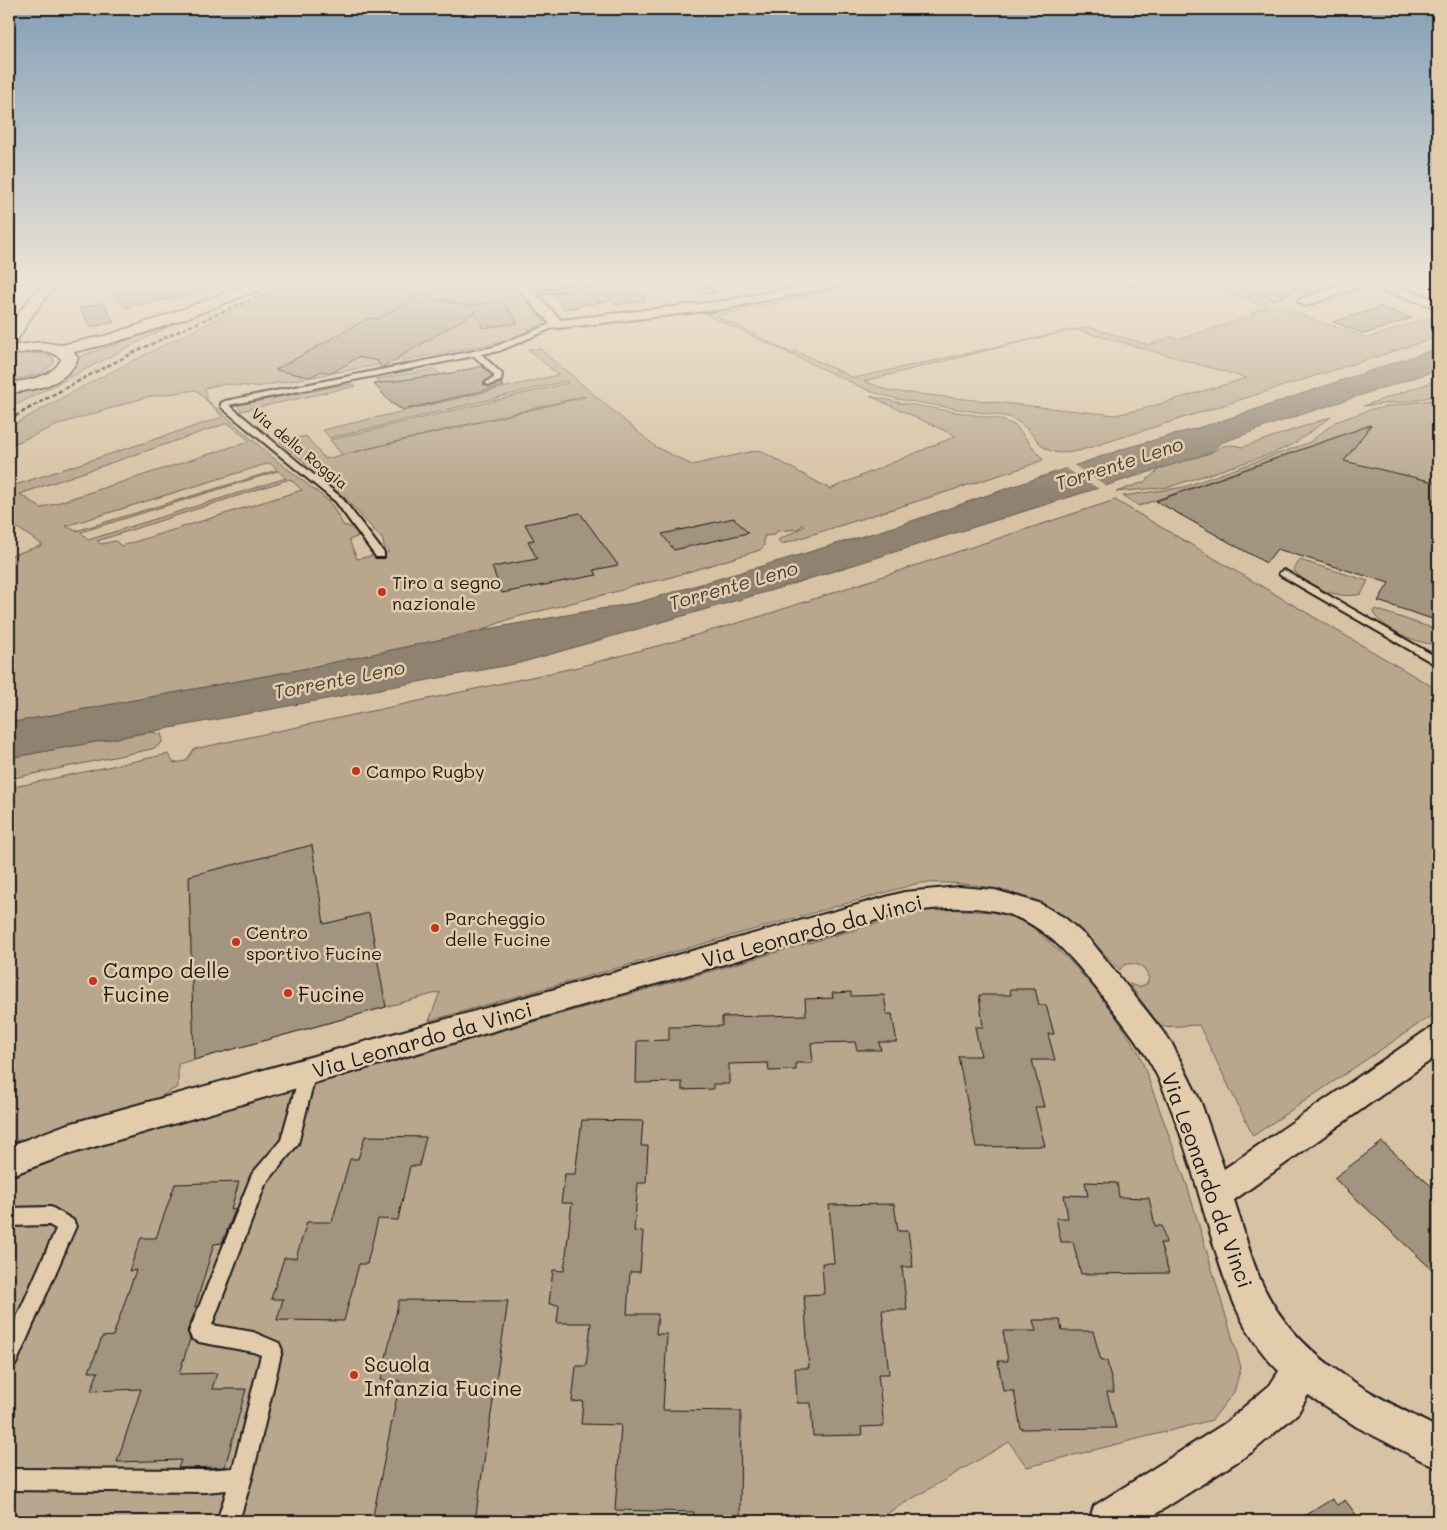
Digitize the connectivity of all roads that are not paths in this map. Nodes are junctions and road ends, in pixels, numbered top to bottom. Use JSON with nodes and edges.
{"nodes":[{"id":1,"x":60,"y":353,"type":"edge"},
{"id":2,"x":473,"y":353,"type":"edge"},
{"id":3,"x":475,"y":353,"type":"edge"},
{"id":4,"x":490,"y":383,"type":"dead end"},
{"id":5,"x":9,"y":388,"type":"edge"},
{"id":6,"x":380,"y":554,"type":"dead end"},
{"id":7,"x":1284,"y":573,"type":"dead end"},
{"id":8,"x":1438,"y":663,"type":"edge"},
{"id":9,"x":1438,"y":1039,"type":"edge"},
{"id":10,"x":308,"y":1072,"type":"junction"},
{"id":11,"x":9,"y":1161,"type":"edge"},
{"id":12,"x":1215,"y":1194,"type":"junction"},
{"id":13,"x":9,"y":1217,"type":"edge"},
{"id":14,"x":9,"y":1357,"type":"edge"},
{"id":15,"x":1303,"y":1367,"type":"junction"},
{"id":16,"x":1438,"y":1449,"type":"edge"},
{"id":17,"x":240,"y":1478,"type":"junction"},
{"id":18,"x":9,"y":1480,"type":"edge"},
{"id":19,"x":228,"y":1521,"type":"edge"},
{"id":20,"x":1109,"y":1521,"type":"edge"}],
"edges":[{"from":1,"to":5,"type":"main road"},
{"from":2,"to":6,"type":"lane","name":"Via della Roggia"},
{"from":3,"to":4,"type":"lane"},
{"from":7,"to":8,"type":"lane"},
{"from":9,"to":12,"type":"street","name":"Via Leonardo da Vinci"},
{"from":10,"to":11,"type":"street","name":"Via Leonardo da Vinci"},
{"from":10,"to":12,"type":"street","name":"Via Leonardo da Vinci"},
{"from":10,"to":17,"type":"lane"},
{"from":12,"to":15,"type":"street","name":"Via Leonardo da Vinci"},
{"from":13,"to":14,"type":"lane"},
{"from":15,"to":16,"type":"street","name":"Via Leonardo da Vinci"},
{"from":15,"to":20,"type":"street"},
{"from":17,"to":18,"type":"lane"},
{"from":17,"to":19,"type":"lane"}]}
